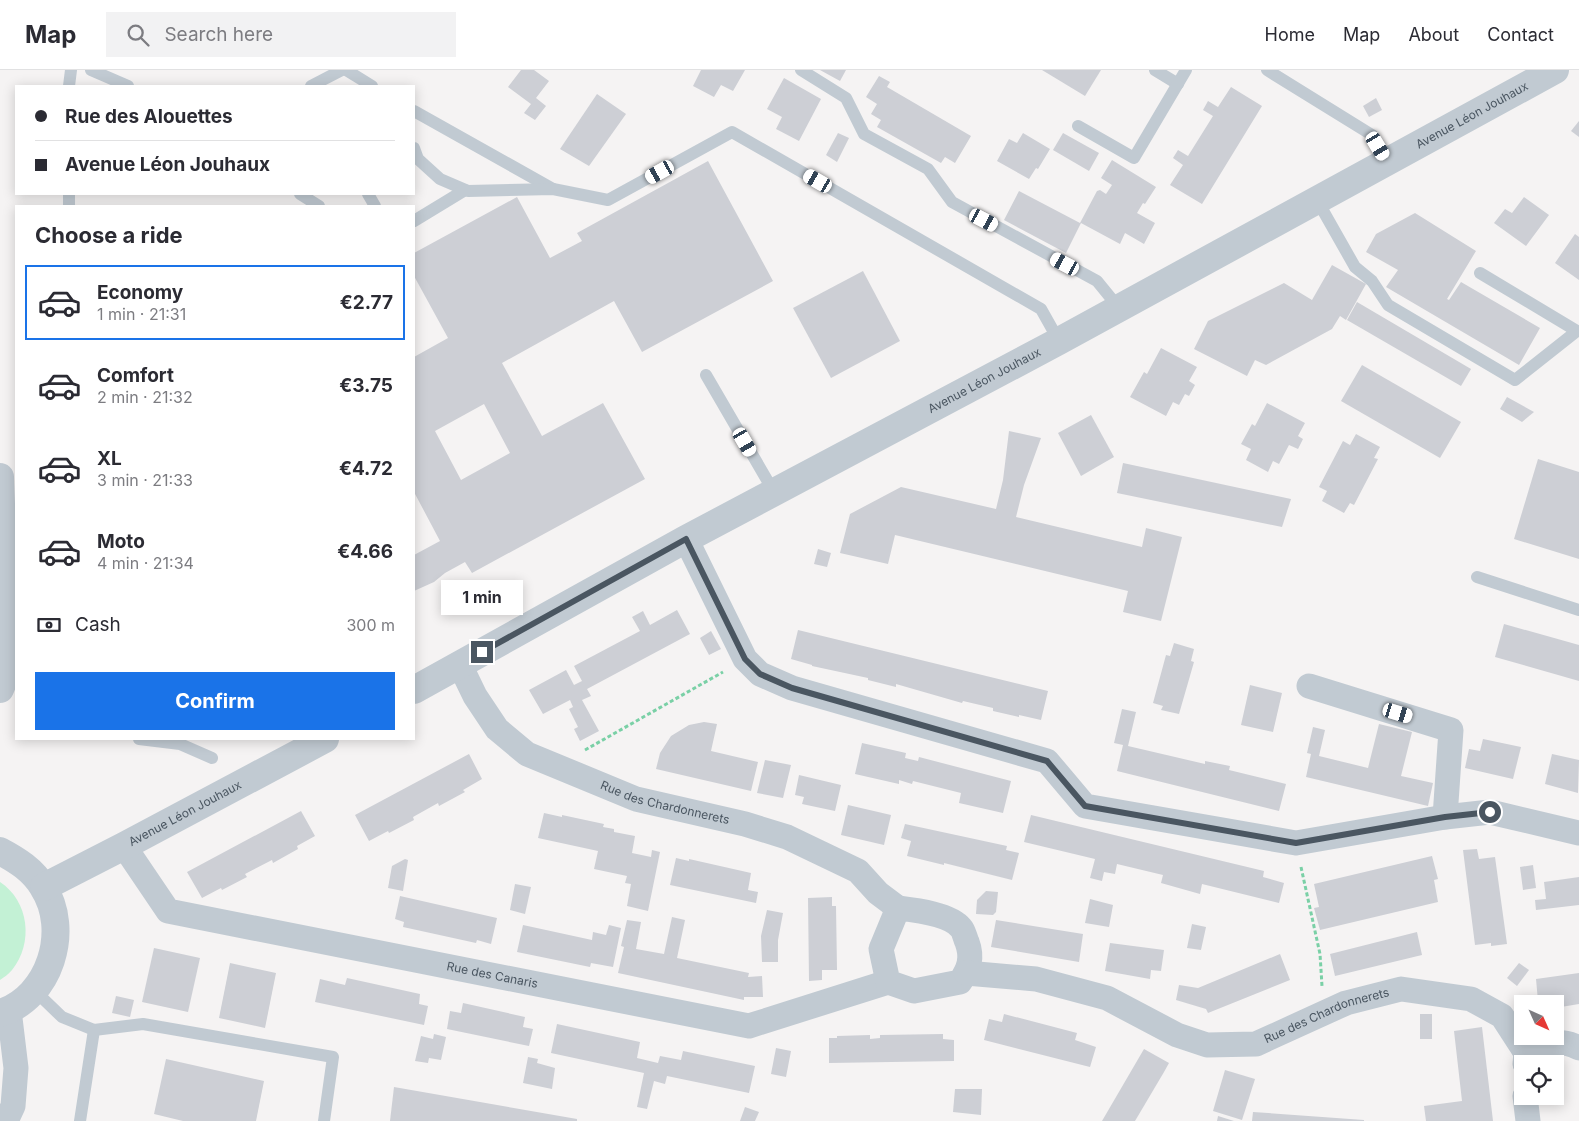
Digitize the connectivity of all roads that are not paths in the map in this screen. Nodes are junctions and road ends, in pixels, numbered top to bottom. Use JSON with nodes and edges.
{"nodes":[{"id":1,"x":71,"y":70,"type":"edge"},
{"id":2,"x":91,"y":70,"type":"edge"},
{"id":3,"x":342,"y":70,"type":"edge"},
{"id":4,"x":346,"y":70,"type":"edge"},
{"id":5,"x":801,"y":70,"type":"edge"},
{"id":6,"x":1155,"y":70,"type":"edge"},
{"id":7,"x":1186,"y":70,"type":"edge"},
{"id":8,"x":1267,"y":70,"type":"edge"},
{"id":9,"x":1555,"y":70,"type":"edge"},
{"id":10,"x":1178,"y":84,"type":"junction"},
{"id":11,"x":69,"y":85,"type":"edge"},
{"id":12,"x":126,"y":85,"type":"edge"},
{"id":13,"x":313,"y":85,"type":"edge"},
{"id":14,"x":370,"y":85,"type":"edge"},
{"id":15,"x":415,"y":112,"type":"edge"},
{"id":16,"x":1078,"y":126,"type":"dead end"},
{"id":17,"x":415,"y":150,"type":"edge"},
{"id":18,"x":1388,"y":161,"type":"junction"},
{"id":19,"x":552,"y":189,"type":"junction"},
{"id":20,"x":465,"y":190,"type":"junction"},
{"id":21,"x":302,"y":195,"type":"edge"},
{"id":22,"x":1317,"y":200,"type":"junction"},
{"id":23,"x":317,"y":205,"type":"edge"},
{"id":24,"x":415,"y":220,"type":"edge"},
{"id":25,"x":1480,"y":273,"type":"dead end"},
{"id":26,"x":1119,"y":308,"type":"junction"},
{"id":27,"x":1059,"y":341,"type":"junction"},
{"id":28,"x":706,"y":374,"type":"dead end"},
{"id":29,"x":0,"y":477,"type":"edge"},
{"id":30,"x":774,"y":492,"type":"junction"},
{"id":31,"x":686,"y":539,"type":"junction"},
{"id":32,"x":1477,"y":576,"type":"dead end"},
{"id":33,"x":1579,"y":610,"type":"edge"},
{"id":34,"x":460,"y":665,"type":"junction"},
{"id":35,"x":1309,"y":686,"type":"dead end"},
{"id":36,"x":0,"y":689,"type":"edge"},
{"id":37,"x":415,"y":689,"type":"edge"},
{"id":38,"x":148,"y":740,"type":"edge"},
{"id":39,"x":323,"y":740,"type":"edge"},
{"id":40,"x":212,"y":758,"type":"dead end"},
{"id":41,"x":1445,"y":817,"type":"junction"},
{"id":42,"x":1579,"y":833,"type":"edge"},
{"id":43,"x":124,"y":846,"type":"junction"},
{"id":44,"x":0,"y":851,"type":"edge"},
{"id":45,"x":44,"y":887,"type":"junction"},
{"id":46,"x":898,"y":908,"type":"junction"},
{"id":47,"x":966,"y":973,"type":"junction"},
{"id":48,"x":888,"y":982,"type":"junction"},
{"id":49,"x":34,"y":990,"type":"junction"},
{"id":50,"x":4,"y":1012,"type":"edge"},
{"id":51,"x":94,"y":1030,"type":"junction"},
{"id":52,"x":1579,"y":1048,"type":"edge"},
{"id":53,"x":1523,"y":1055,"type":"edge"},
{"id":54,"x":1528,"y":1055,"type":"edge"},
{"id":55,"x":1525,"y":1105,"type":"edge"},
{"id":56,"x":6,"y":1121,"type":"edge"},
{"id":57,"x":80,"y":1121,"type":"edge"},
{"id":58,"x":324,"y":1121,"type":"edge"},
{"id":59,"x":1528,"y":1121,"type":"edge"}],
"edges":[{"from":1,"to":11,"type":"lane"},
{"from":2,"to":12,"type":"lane"},
{"from":3,"to":13,"type":"lane"},
{"from":4,"to":14,"type":"lane"},
{"from":5,"to":26,"type":"lane"},
{"from":6,"to":10,"type":"lane"},
{"from":7,"to":10,"type":"lane"},
{"from":8,"to":18,"type":"lane"},
{"from":9,"to":18,"type":"street","name":"Avenue Léon Jouhaux"},
{"from":10,"to":16,"type":"lane"},
{"from":15,"to":19,"type":"lane"},
{"from":17,"to":20,"type":"lane"},
{"from":18,"to":22,"type":"street","name":"Avenue Léon Jouhaux"},
{"from":19,"to":20,"type":"lane"},
{"from":19,"to":27,"type":"lane"},
{"from":20,"to":24,"type":"lane"},
{"from":21,"to":23,"type":"lane"},
{"from":22,"to":25,"type":"lane"},
{"from":22,"to":26,"type":"street","name":"Avenue Léon Jouhaux"},
{"from":26,"to":27,"type":"street","name":"Avenue Léon Jouhaux"},
{"from":27,"to":30,"type":"street","name":"Avenue Léon Jouhaux"},
{"from":28,"to":30,"type":"lane"},
{"from":29,"to":36,"type":"street"},
{"from":30,"to":31,"type":"street","name":"Avenue Léon Jouhaux"},
{"from":31,"to":34,"type":"street","name":"Avenue Léon Jouhaux"},
{"from":31,"to":41,"type":"street"},
{"from":32,"to":33,"type":"lane"},
{"from":34,"to":37,"type":"street","name":"Avenue Léon Jouhaux"},
{"from":34,"to":46,"type":"street","name":"Rue des Chardonnerets"},
{"from":35,"to":41,"type":"street"},
{"from":38,"to":40,"type":"lane"},
{"from":39,"to":43,"type":"street","name":"Avenue Léon Jouhaux"},
{"from":41,"to":42,"type":"street"},
{"from":43,"to":45,"type":"street","name":"Avenue Léon Jouhaux"},
{"from":43,"to":48,"type":"street","name":"Rue des Canaris"},
{"from":44,"to":45,"type":"street"},
{"from":45,"to":49,"type":"street"},
{"from":46,"to":47,"type":"street"},
{"from":46,"to":48,"type":"street"},
{"from":47,"to":48,"type":"street"},
{"from":47,"to":53,"type":"street","name":"Rue des Chardonnerets"},
{"from":49,"to":50,"type":"street"},
{"from":49,"to":51,"type":"lane"},
{"from":50,"to":56,"type":"street"},
{"from":51,"to":57,"type":"lane"},
{"from":51,"to":58,"type":"lane"},
{"from":52,"to":54,"type":"street"},
{"from":55,"to":59,"type":"street"}]}
